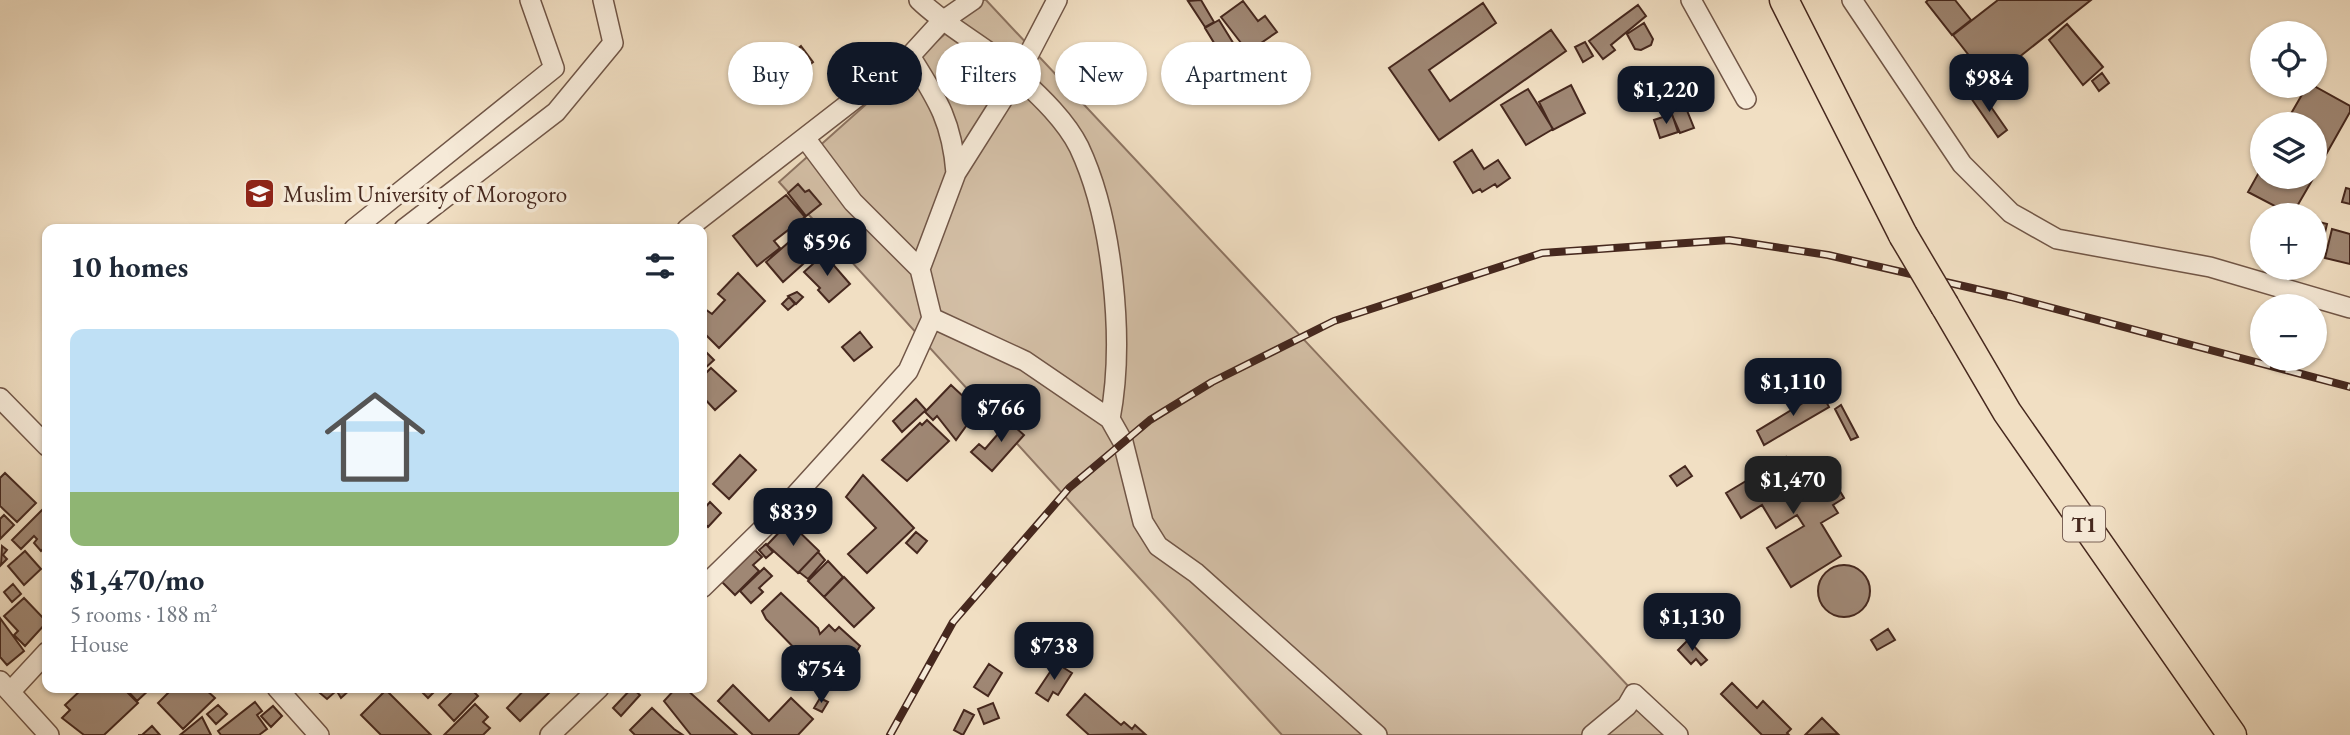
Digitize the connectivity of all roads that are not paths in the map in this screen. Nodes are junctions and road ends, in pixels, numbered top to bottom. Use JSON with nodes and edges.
{"nodes":[{"id":1,"x":530,"y":0,"type":"edge"},
{"id":2,"x":603,"y":0,"type":"edge"},
{"id":3,"x":919,"y":0,"type":"edge"},
{"id":4,"x":973,"y":0,"type":"edge"},
{"id":5,"x":1057,"y":0,"type":"edge"},
{"id":6,"x":1691,"y":0,"type":"edge"},
{"id":7,"x":1784,"y":0,"type":"edge"},
{"id":8,"x":1852,"y":0,"type":"edge"},
{"id":9,"x":941,"y":22,"type":"junction"},
{"id":10,"x":970,"y":42,"type":"edge"},
{"id":11,"x":1035,"y":42,"type":"edge"},
{"id":12,"x":922,"y":43,"type":"edge"},
{"id":13,"x":922,"y":75,"type":"edge"},
{"id":14,"x":1041,"y":99,"type":"edge"},
{"id":15,"x":1746,"y":99,"type":"dead end"},
{"id":16,"x":847,"y":105,"type":"edge"},
{"id":17,"x":999,"y":105,"type":"edge"},
{"id":18,"x":804,"y":138,"type":"junction"},
{"id":19,"x":956,"y":173,"type":"junction"},
{"id":20,"x":360,"y":224,"type":"edge"},
{"id":21,"x":410,"y":224,"type":"edge"},
{"id":22,"x":693,"y":224,"type":"edge"},
{"id":23,"x":920,"y":269,"type":"junction"},
{"id":24,"x":2350,"y":308,"type":"edge"},
{"id":25,"x":932,"y":318,"type":"junction"},
{"id":26,"x":0,"y":398,"type":"edge"},
{"id":27,"x":1110,"y":419,"type":"junction"},
{"id":28,"x":42,"y":441,"type":"edge"},
{"id":29,"x":707,"y":583,"type":"edge"},
{"id":30,"x":42,"y":656,"type":"edge"},
{"id":31,"x":5,"y":686,"type":"edge"},
{"id":32,"x":281,"y":693,"type":"edge"},
{"id":33,"x":594,"y":693,"type":"edge"},
{"id":34,"x":50,"y":735,"type":"edge"},
{"id":35,"x":319,"y":735,"type":"edge"},
{"id":36,"x":550,"y":735,"type":"edge"},
{"id":37,"x":1377,"y":735,"type":"edge"},
{"id":38,"x":1592,"y":735,"type":"edge"},
{"id":39,"x":1678,"y":735,"type":"edge"},
{"id":40,"x":2232,"y":735,"type":"edge"}],
"edges":[{"from":1,"to":20,"type":"street"},
{"from":2,"to":21,"type":"street"},
{"from":3,"to":9,"type":"street"},
{"from":4,"to":9,"type":"street"},
{"from":5,"to":11,"type":"street"},
{"from":6,"to":15,"type":"street"},
{"from":7,"to":40,"type":"highway","number":"T1","bridge":true},
{"from":8,"to":24,"type":"street"},
{"from":9,"to":10,"type":"street"},
{"from":9,"to":12,"type":"street"},
{"from":13,"to":19,"type":"street"},
{"from":14,"to":27,"type":"street"},
{"from":16,"to":18,"type":"street"},
{"from":17,"to":19,"type":"street"},
{"from":18,"to":22,"type":"street"},
{"from":18,"to":23,"type":"street"},
{"from":19,"to":23,"type":"street"},
{"from":23,"to":25,"type":"street"},
{"from":25,"to":27,"type":"street"},
{"from":25,"to":29,"type":"street"},
{"from":26,"to":28,"type":"street"},
{"from":27,"to":37,"type":"street"},
{"from":30,"to":31,"type":"street"},
{"from":31,"to":34,"type":"street"},
{"from":32,"to":35,"type":"street"},
{"from":33,"to":36,"type":"street"},
{"from":38,"to":39,"type":"street"}]}
